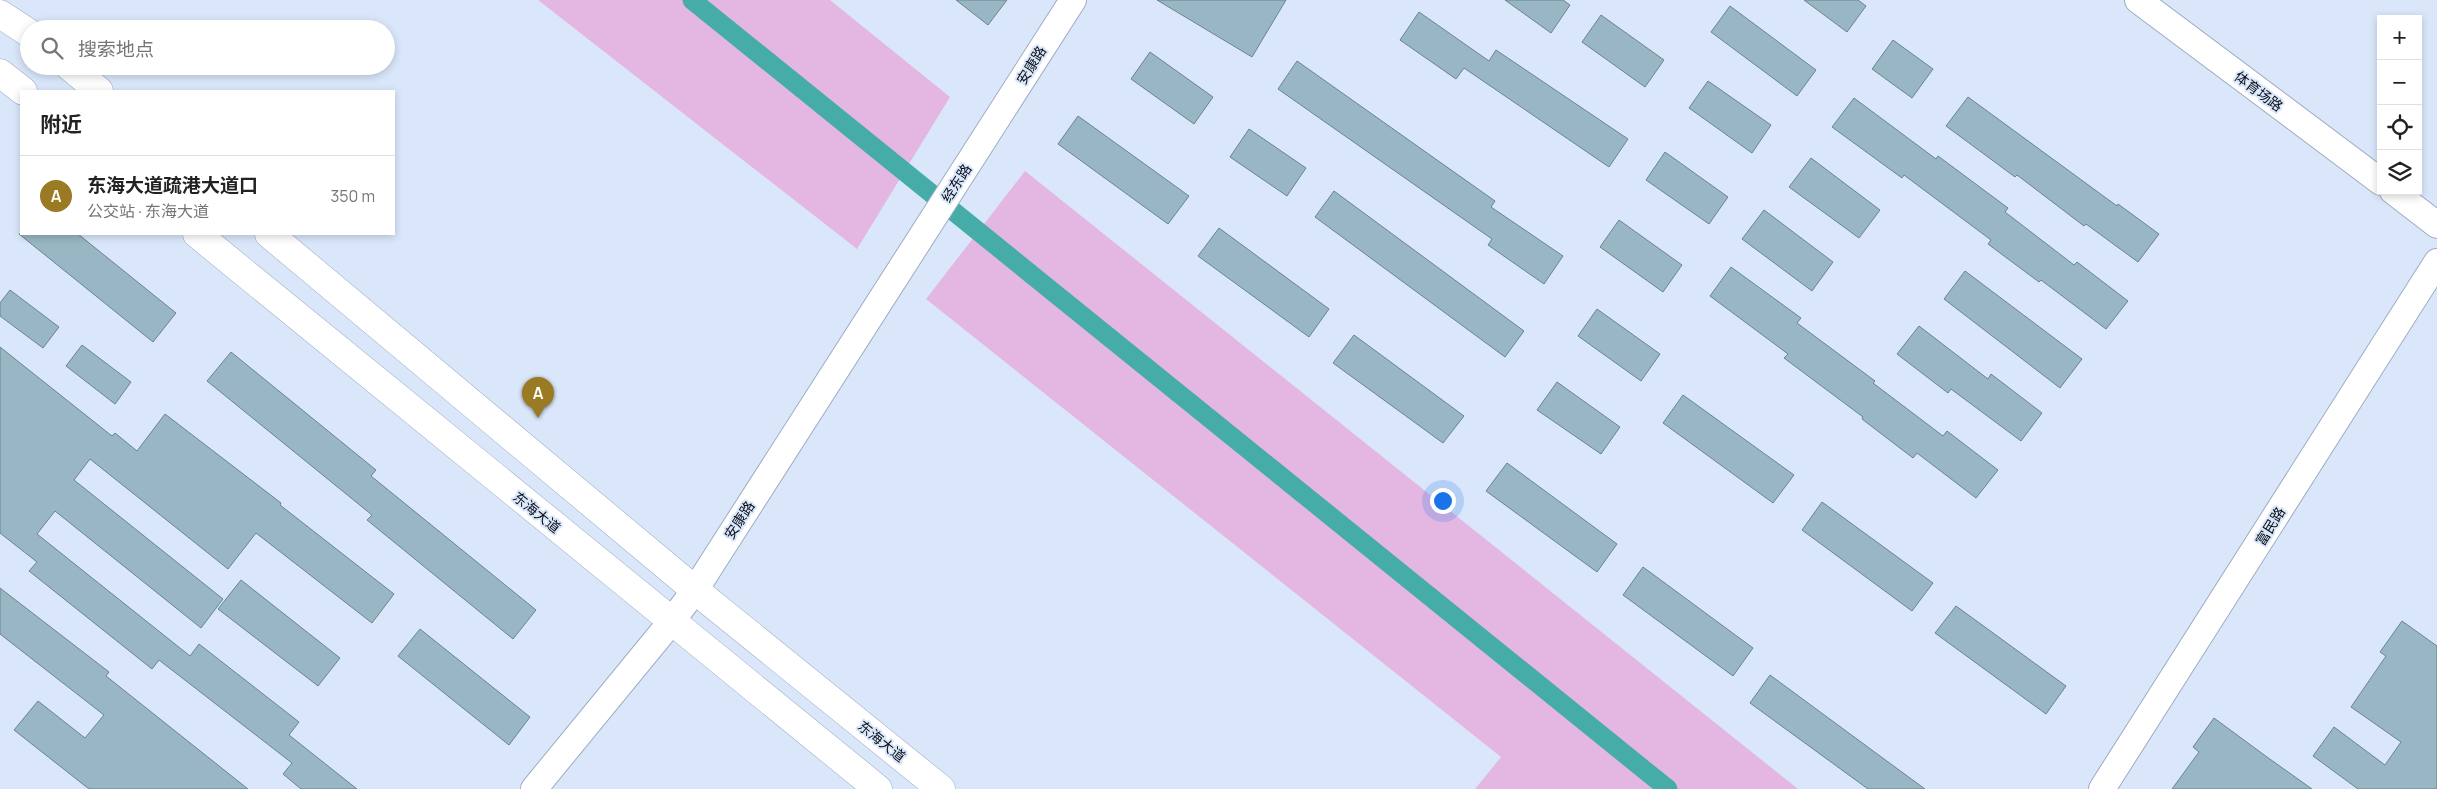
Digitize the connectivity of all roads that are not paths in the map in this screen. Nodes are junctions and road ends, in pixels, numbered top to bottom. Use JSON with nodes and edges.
{"nodes":[{"id":1,"x":1073,"y":0,"type":"edge"},
{"id":2,"x":2138,"y":0,"type":"edge"},
{"id":3,"x":0,"y":14,"type":"edge"},
{"id":4,"x":20,"y":27,"type":"edge"},
{"id":5,"x":0,"y":73,"type":"edge"},
{"id":6,"x":80,"y":75,"type":"edge"},
{"id":7,"x":22,"y":90,"type":"edge"},
{"id":8,"x":98,"y":90,"type":"edge"},
{"id":9,"x":990,"y":131,"type":"joint"},
{"id":10,"x":2377,"y":179,"type":"edge"},
{"id":11,"x":2398,"y":195,"type":"edge"},
{"id":12,"x":2437,"y":224,"type":"edge"},
{"id":13,"x":198,"y":235,"type":"edge"},
{"id":14,"x":270,"y":235,"type":"edge"},
{"id":15,"x":922,"y":235,"type":"joint"},
{"id":16,"x":2437,"y":262,"type":"edge"},
{"id":17,"x":695,"y":590,"type":"junction"},
{"id":18,"x":671,"y":622,"type":"junction"},
{"id":19,"x":534,"y":789,"type":"edge"},
{"id":20,"x":878,"y":789,"type":"edge"},
{"id":21,"x":941,"y":789,"type":"edge"},
{"id":22,"x":2102,"y":789,"type":"edge"}],
"edges":[{"from":1,"to":9,"type":"street","name":"安康路"},
{"from":2,"to":10,"type":"street","name":"体育场路"},
{"from":3,"to":4,"type":"main road"},
{"from":5,"to":7,"type":"main road"},
{"from":6,"to":8,"type":"main road"},
{"from":9,"to":15,"type":"street","name":"经东路"},
{"from":11,"to":12,"type":"street"},
{"from":13,"to":18,"type":"main road","name":"东海大道"},
{"from":14,"to":17,"type":"main road","name":"东海大道"},
{"from":15,"to":17,"type":"street","name":"安康路"},
{"from":16,"to":22,"type":"street","name":"富民路"},
{"from":17,"to":18,"type":"street","name":"安康路"},
{"from":17,"to":21,"type":"main road","name":"东海大道"},
{"from":18,"to":19,"type":"street","name":"安康路"},
{"from":18,"to":20,"type":"main road","name":"东海大道"}]}
